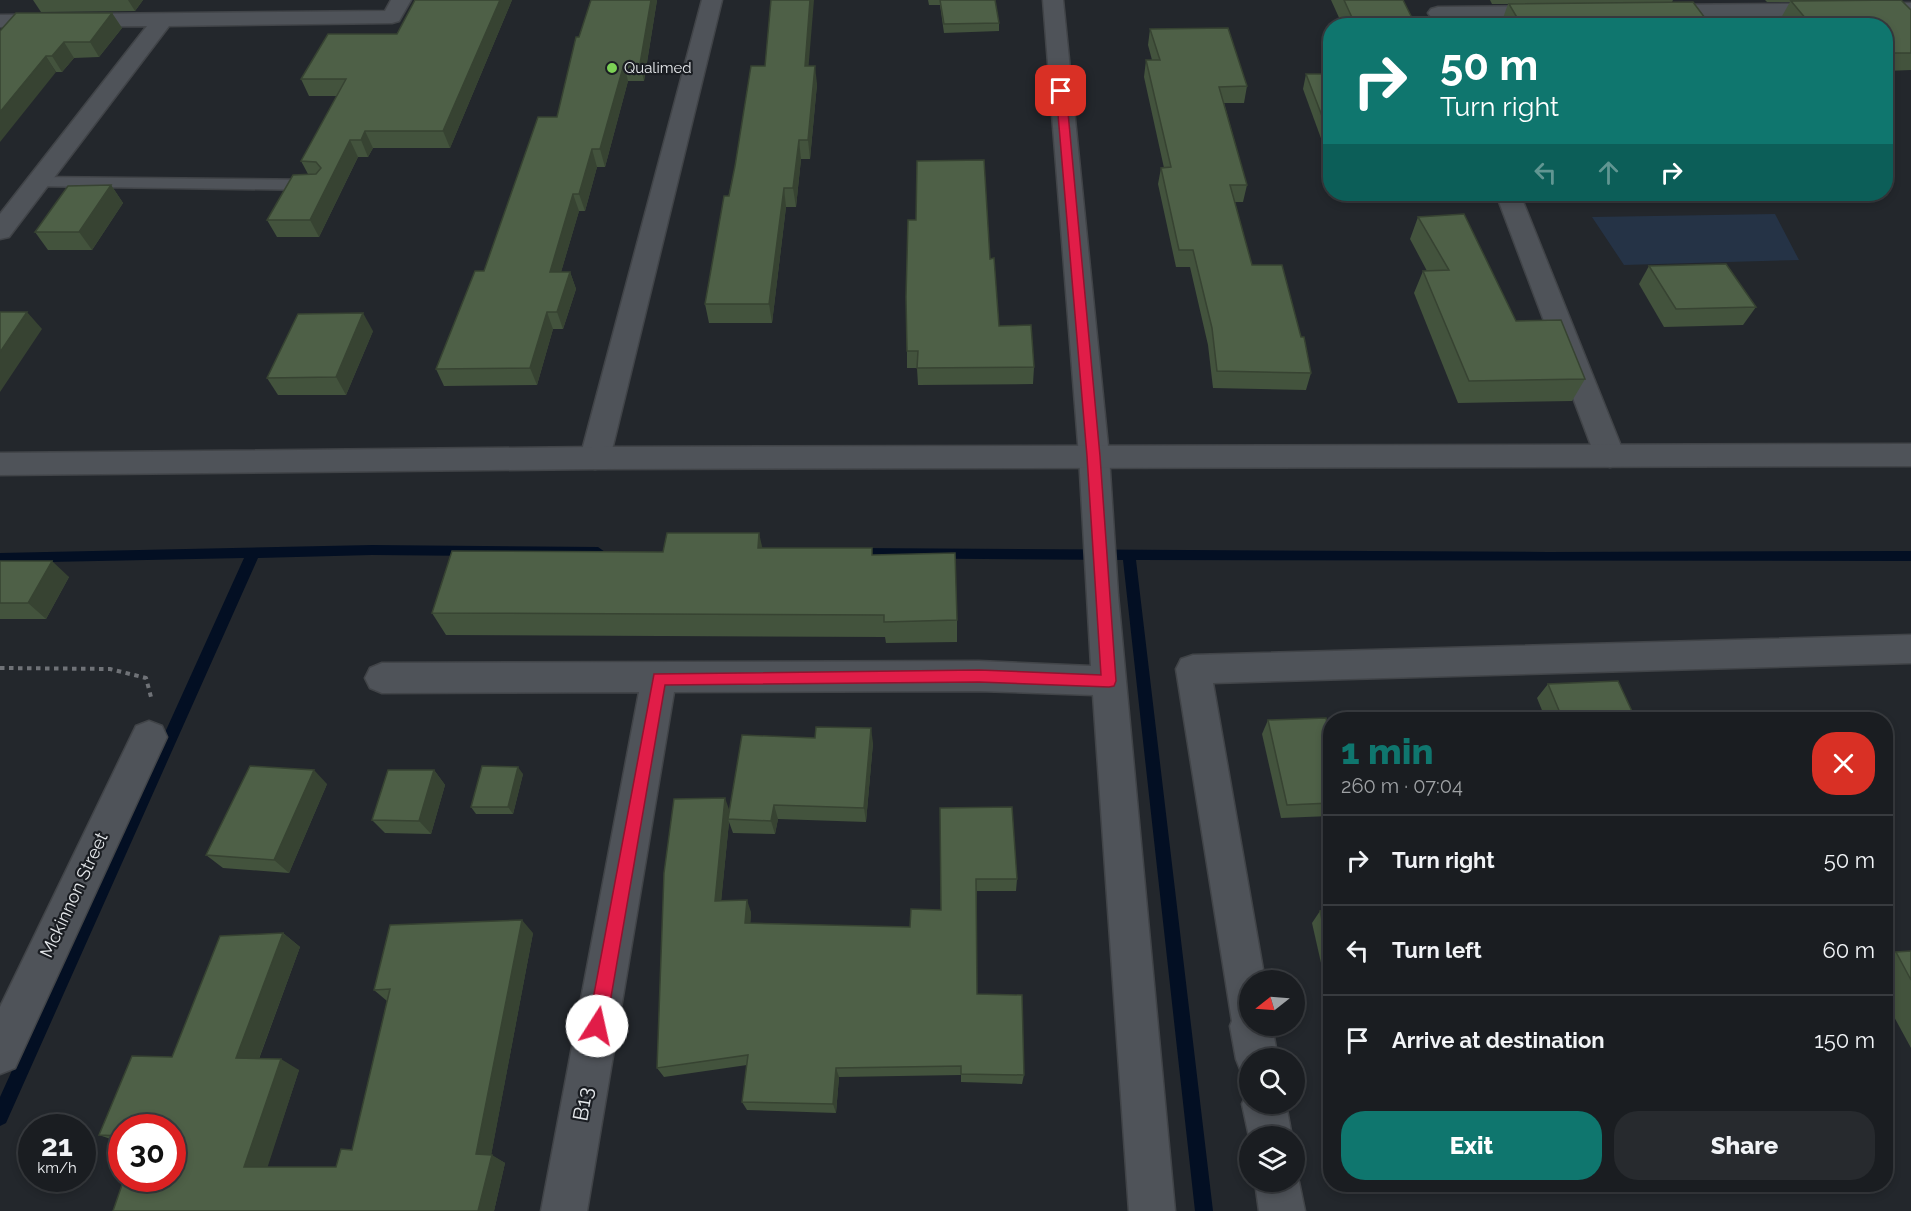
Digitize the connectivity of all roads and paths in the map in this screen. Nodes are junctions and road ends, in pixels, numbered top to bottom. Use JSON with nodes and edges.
{"nodes":[{"id":1,"x":401,"y":0,"type":"edge"},
{"id":2,"x":712,"y":0,"type":"edge"},
{"id":3,"x":1053,"y":0,"type":"edge"},
{"id":4,"x":1911,"y":9,"type":"edge"},
{"id":5,"x":1639,"y":11,"type":"edge"},
{"id":6,"x":1568,"y":12,"type":"edge"},
{"id":7,"x":1438,"y":13,"type":"edge"},
{"id":8,"x":163,"y":19,"type":"junction"},
{"id":9,"x":0,"y":21,"type":"edge"},
{"id":10,"x":38,"y":182,"type":"junction"},
{"id":11,"x":318,"y":185,"type":"edge"},
{"id":12,"x":1511,"y":201,"type":"edge"},
{"id":13,"x":0,"y":231,"type":"edge"},
{"id":14,"x":1911,"y":454,"type":"edge"},
{"id":15,"x":1094,"y":456,"type":"junction"},
{"id":16,"x":1610,"y":456,"type":"junction"},
{"id":17,"x":594,"y":459,"type":"junction"},
{"id":18,"x":0,"y":464,"type":"edge"},
{"id":19,"x":1911,"y":649,"type":"edge"},
{"id":20,"x":0,"y":668,"type":"edge"},
{"id":21,"x":382,"y":678,"type":"dead end"},
{"id":22,"x":659,"y":679,"type":"junction"},
{"id":23,"x":1109,"y":681,"type":"junction"},
{"id":24,"x":149,"y":737,"type":"joint"},
{"id":25,"x":1243,"y":970,"type":"edge"},
{"id":26,"x":0,"y":1053,"type":"edge"},
{"id":27,"x":1279,"y":1192,"type":"edge"},
{"id":28,"x":564,"y":1211,"type":"edge"},
{"id":29,"x":1152,"y":1211,"type":"edge"},
{"id":30,"x":1282,"y":1211,"type":"edge"}],
"edges":[{"from":1,"to":8,"type":"street"},
{"from":2,"to":17,"type":"street"},
{"from":3,"to":15,"type":"street"},
{"from":4,"to":5,"type":"street"},
{"from":6,"to":7,"type":"street"},
{"from":8,"to":9,"type":"street"},
{"from":8,"to":10,"type":"street"},
{"from":10,"to":11,"type":"lane"},
{"from":10,"to":13,"type":"street"},
{"from":12,"to":16,"type":"street"},
{"from":14,"to":16,"type":"street"},
{"from":15,"to":16,"type":"street"},
{"from":15,"to":17,"type":"street"},
{"from":15,"to":23,"type":"street"},
{"from":17,"to":18,"type":"street"},
{"from":19,"to":25,"type":"street"},
{"from":20,"to":24,"type":"path"},
{"from":21,"to":22,"type":"street"},
{"from":22,"to":23,"type":"street"},
{"from":22,"to":28,"type":"street","name":"B13"},
{"from":23,"to":29,"type":"street"},
{"from":24,"to":26,"type":"street","name":"Mckinnon Street"},
{"from":27,"to":30,"type":"street"}]}
